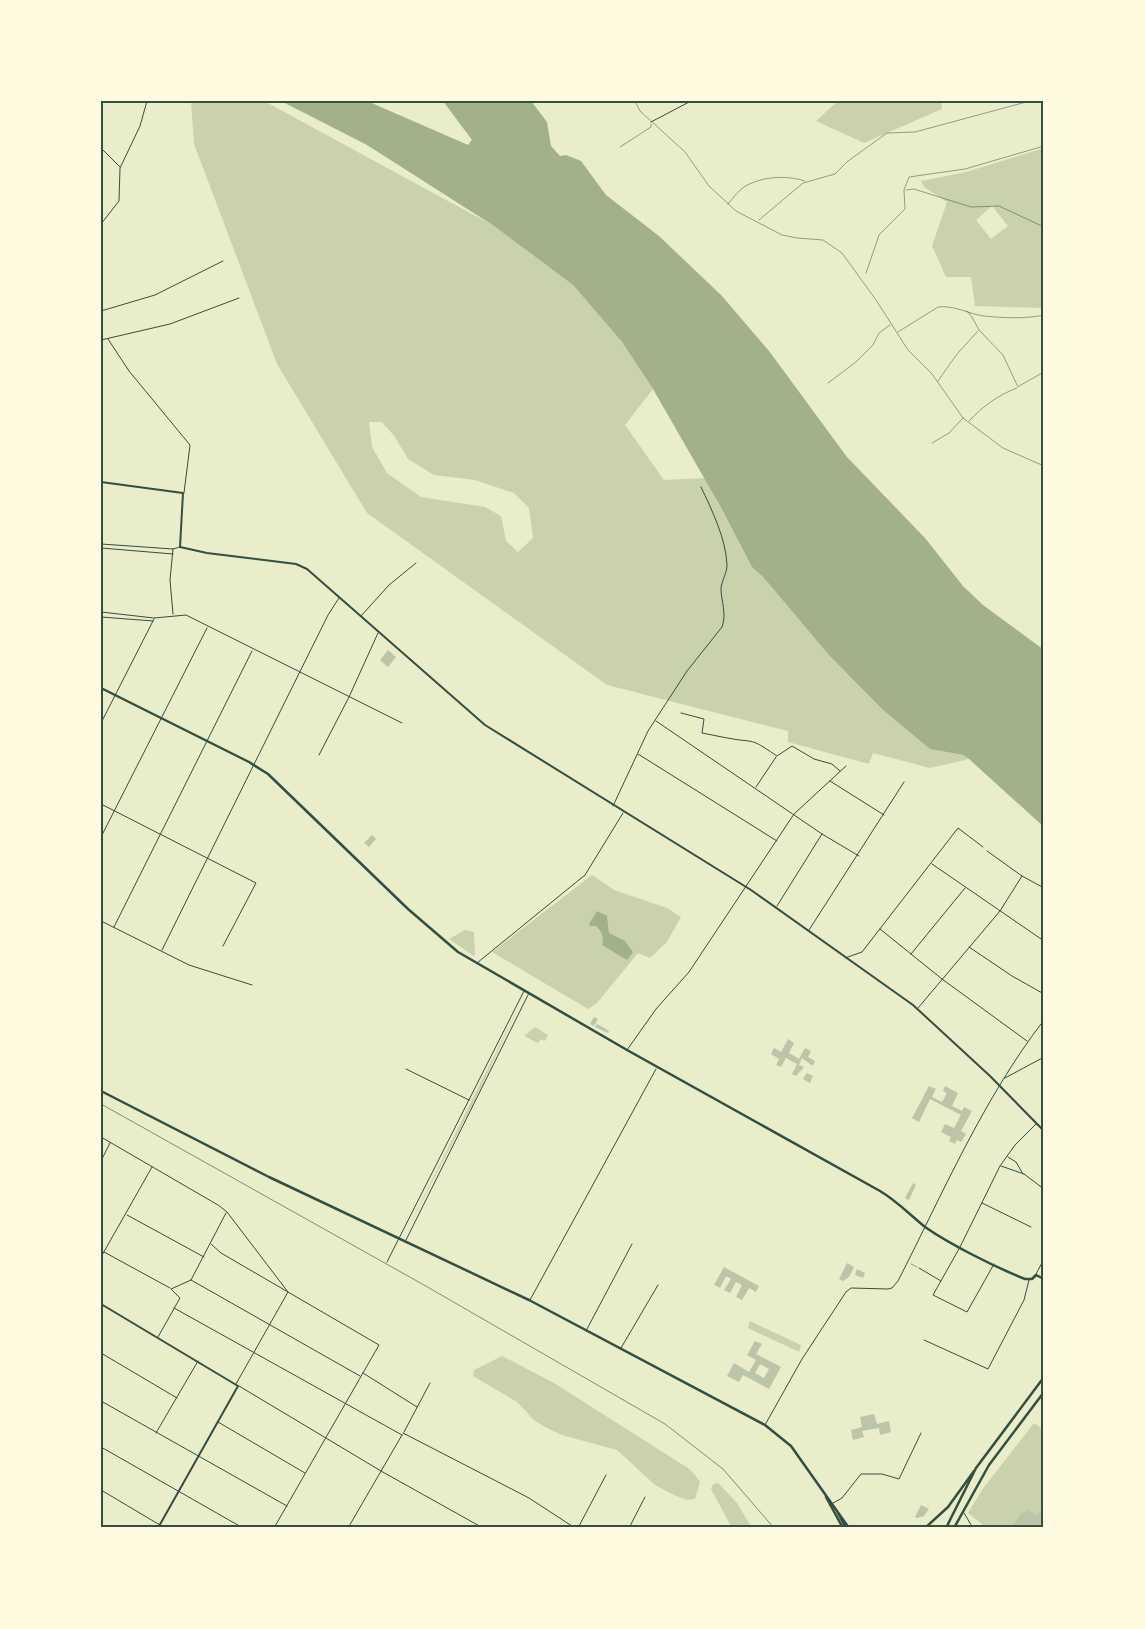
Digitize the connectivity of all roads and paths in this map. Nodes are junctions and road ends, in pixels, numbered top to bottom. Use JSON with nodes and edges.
{"nodes":[{"id":1,"x":147,"y":101,"type":"edge"},
{"id":2,"x":635,"y":101,"type":"edge"},
{"id":3,"x":691,"y":101,"type":"edge"},
{"id":4,"x":1030,"y":101,"type":"edge"},
{"id":5,"x":651,"y":122,"type":"junction"},
{"id":6,"x":1044,"y":146,"type":"edge"},
{"id":7,"x":620,"y":147,"type":"dead end"},
{"id":8,"x":101,"y":148,"type":"edge"},
{"id":9,"x":120,"y":168,"type":"junction"},
{"id":10,"x":806,"y":182,"type":"junction"},
{"id":11,"x":904,"y":190,"type":"junction"},
{"id":12,"x":727,"y":204,"type":"junction"},
{"id":13,"x":758,"y":221,"type":"junction"},
{"id":14,"x":101,"y":224,"type":"edge"},
{"id":15,"x":1044,"y":227,"type":"edge"},
{"id":16,"x":223,"y":261,"type":"dead end"},
{"id":17,"x":866,"y":273,"type":"dead end"},
{"id":18,"x":239,"y":298,"type":"dead end"},
{"id":19,"x":966,"y":310,"type":"junction"},
{"id":20,"x":101,"y":311,"type":"edge"},
{"id":21,"x":1044,"y":315,"type":"edge"},
{"id":22,"x":891,"y":324,"type":"junction"},
{"id":23,"x":979,"y":330,"type":"junction"},
{"id":24,"x":896,"y":333,"type":"junction"},
{"id":25,"x":108,"y":339,"type":"junction"},
{"id":26,"x":101,"y":340,"type":"edge"},
{"id":27,"x":1044,"y":372,"type":"edge"},
{"id":28,"x":938,"y":382,"type":"junction"},
{"id":29,"x":828,"y":383,"type":"dead end"},
{"id":30,"x":1018,"y":387,"type":"junction"},
{"id":31,"x":963,"y":418,"type":"junction"},
{"id":32,"x":968,"y":422,"type":"junction"},
{"id":33,"x":932,"y":443,"type":"dead end"},
{"id":34,"x":1044,"y":466,"type":"edge"},
{"id":35,"x":101,"y":482,"type":"edge"},
{"id":36,"x":701,"y":487,"type":"dead end"},
{"id":37,"x":184,"y":493,"type":"junction"},
{"id":38,"x":101,"y":544,"type":"edge"},
{"id":39,"x":180,"y":547,"type":"junction"},
{"id":40,"x":101,"y":548,"type":"edge"},
{"id":41,"x":173,"y":549,"type":"junction"},
{"id":42,"x":173,"y":554,"type":"junction"},
{"id":43,"x":416,"y":563,"type":"dead end"},
{"id":44,"x":339,"y":598,"type":"junction"},
{"id":45,"x":101,"y":612,"type":"edge"},
{"id":46,"x":173,"y":614,"type":"junction"},
{"id":47,"x":360,"y":616,"type":"junction"},
{"id":48,"x":101,"y":617,"type":"edge"},
{"id":49,"x":154,"y":618,"type":"junction"},
{"id":50,"x":153,"y":621,"type":"junction"},
{"id":51,"x":208,"y":627,"type":"junction"},
{"id":52,"x":378,"y":633,"type":"junction"},
{"id":53,"x":252,"y":650,"type":"junction"},
{"id":54,"x":301,"y":672,"type":"junction"},
{"id":55,"x":101,"y":688,"type":"edge"},
{"id":56,"x":115,"y":695,"type":"junction"},
{"id":57,"x":350,"y":697,"type":"junction"},
{"id":58,"x":681,"y":713,"type":"dead end"},
{"id":59,"x":161,"y":717,"type":"junction"},
{"id":60,"x":656,"y":721,"type":"junction"},
{"id":61,"x":101,"y":723,"type":"edge"},
{"id":62,"x":402,"y":723,"type":"dead end"},
{"id":63,"x":206,"y":741,"type":"junction"},
{"id":64,"x":637,"y":754,"type":"junction"},
{"id":65,"x":318,"y":755,"type":"dead end"},
{"id":66,"x":777,"y":756,"type":"junction"},
{"id":67,"x":253,"y":764,"type":"junction"},
{"id":68,"x":846,"y":766,"type":"dead end"},
{"id":69,"x":840,"y":771,"type":"junction"},
{"id":70,"x":830,"y":781,"type":"junction"},
{"id":71,"x":904,"y":782,"type":"dead end"},
{"id":72,"x":756,"y":787,"type":"junction"},
{"id":73,"x":101,"y":804,"type":"edge"},
{"id":74,"x":613,"y":806,"type":"junction"},
{"id":75,"x":114,"y":810,"type":"junction"},
{"id":76,"x":624,"y":813,"type":"junction"},
{"id":77,"x":794,"y":814,"type":"junction"},
{"id":78,"x":884,"y":815,"type":"junction"},
{"id":79,"x":159,"y":834,"type":"junction"},
{"id":80,"x":822,"y":834,"type":"junction"},
{"id":81,"x":101,"y":837,"type":"edge"},
{"id":82,"x":777,"y":841,"type":"junction"},
{"id":83,"x":983,"y":848,"type":"dead end"},
{"id":84,"x":987,"y":851,"type":"dead end"},
{"id":85,"x":858,"y":856,"type":"junction"},
{"id":86,"x":207,"y":858,"type":"junction"},
{"id":87,"x":932,"y":864,"type":"junction"},
{"id":88,"x":1022,"y":876,"type":"junction"},
{"id":89,"x":745,"y":887,"type":"junction"},
{"id":90,"x":965,"y":887,"type":"junction"},
{"id":91,"x":1044,"y":888,"type":"edge"},
{"id":92,"x":776,"y":907,"type":"junction"},
{"id":93,"x":1000,"y":911,"type":"junction"},
{"id":94,"x":101,"y":921,"type":"edge"},
{"id":95,"x":114,"y":927,"type":"junction"},
{"id":96,"x":880,"y":928,"type":"junction"},
{"id":97,"x":809,"y":931,"type":"junction"},
{"id":98,"x":1044,"y":941,"type":"edge"},
{"id":99,"x":224,"y":946,"type":"dead end"},
{"id":100,"x":969,"y":947,"type":"junction"},
{"id":101,"x":162,"y":950,"type":"junction"},
{"id":102,"x":911,"y":954,"type":"junction"},
{"id":103,"x":845,"y":958,"type":"junction"},
{"id":104,"x":477,"y":964,"type":"junction"},
{"id":105,"x":942,"y":980,"type":"junction"},
{"id":106,"x":252,"y":984,"type":"dead end"},
{"id":107,"x":524,"y":990,"type":"junction"},
{"id":108,"x":529,"y":993,"type":"junction"},
{"id":109,"x":1044,"y":994,"type":"edge"},
{"id":110,"x":918,"y":1009,"type":"junction"},
{"id":111,"x":1044,"y":1020,"type":"edge"},
{"id":112,"x":1027,"y":1042,"type":"junction"},
{"id":113,"x":627,"y":1050,"type":"junction"},
{"id":114,"x":1044,"y":1057,"type":"edge"},
{"id":115,"x":658,"y":1067,"type":"junction"},
{"id":116,"x":406,"y":1069,"type":"dead end"},
{"id":117,"x":1004,"y":1078,"type":"junction"},
{"id":118,"x":1000,"y":1086,"type":"junction"},
{"id":119,"x":101,"y":1091,"type":"edge"},
{"id":120,"x":470,"y":1100,"type":"junction"},
{"id":121,"x":1037,"y":1124,"type":"junction"},
{"id":122,"x":1044,"y":1131,"type":"edge"},
{"id":123,"x":101,"y":1137,"type":"edge"},
{"id":124,"x":111,"y":1142,"type":"junction"},
{"id":125,"x":1006,"y":1157,"type":"junction"},
{"id":126,"x":101,"y":1161,"type":"edge"},
{"id":127,"x":1000,"y":1166,"type":"junction"},
{"id":128,"x":152,"y":1167,"type":"junction"},
{"id":129,"x":1024,"y":1174,"type":"junction"},
{"id":130,"x":1044,"y":1190,"type":"edge"},
{"id":131,"x":982,"y":1202,"type":"junction"},
{"id":132,"x":226,"y":1212,"type":"junction"},
{"id":133,"x":126,"y":1215,"type":"junction"},
{"id":134,"x":924,"y":1226,"type":"junction"},
{"id":135,"x":1031,"y":1227,"type":"dead end"},
{"id":136,"x":400,"y":1238,"type":"junction"},
{"id":137,"x":405,"y":1241,"type":"junction"},
{"id":138,"x":211,"y":1244,"type":"junction"},
{"id":139,"x":632,"y":1244,"type":"dead end"},
{"id":140,"x":960,"y":1247,"type":"junction"},
{"id":141,"x":104,"y":1252,"type":"junction"},
{"id":142,"x":101,"y":1257,"type":"edge"},
{"id":143,"x":204,"y":1257,"type":"junction"},
{"id":144,"x":1044,"y":1259,"type":"edge"},
{"id":145,"x":387,"y":1262,"type":"dead end"},
{"id":146,"x":907,"y":1262,"type":"junction"},
{"id":147,"x":994,"y":1264,"type":"junction"},
{"id":148,"x":918,"y":1268,"type":"joint"},
{"id":149,"x":1036,"y":1275,"type":"junction"},
{"id":150,"x":1031,"y":1279,"type":"junction"},
{"id":151,"x":1044,"y":1279,"type":"edge"},
{"id":152,"x":191,"y":1280,"type":"junction"},
{"id":153,"x":941,"y":1281,"type":"junction"},
{"id":154,"x":658,"y":1285,"type":"dead end"},
{"id":155,"x":171,"y":1289,"type":"junction"},
{"id":156,"x":288,"y":1292,"type":"junction"},
{"id":157,"x":529,"y":1300,"type":"junction"},
{"id":158,"x":102,"y":1304,"type":"edge"},
{"id":159,"x":174,"y":1308,"type":"junction"},
{"id":160,"x":101,"y":1310,"type":"edge"},
{"id":161,"x":269,"y":1324,"type":"junction"},
{"id":162,"x":586,"y":1330,"type":"junction"},
{"id":163,"x":158,"y":1337,"type":"junction"},
{"id":164,"x":924,"y":1340,"type":"dead end"},
{"id":165,"x":621,"y":1348,"type":"junction"},
{"id":166,"x":101,"y":1353,"type":"edge"},
{"id":167,"x":252,"y":1353,"type":"junction"},
{"id":168,"x":198,"y":1361,"type":"junction"},
{"id":169,"x":363,"y":1373,"type":"junction"},
{"id":170,"x":361,"y":1376,"type":"junction"},
{"id":171,"x":1044,"y":1377,"type":"edge"},
{"id":172,"x":430,"y":1383,"type":"dead end"},
{"id":173,"x":237,"y":1385,"type":"junction"},
{"id":174,"x":1044,"y":1392,"type":"edge"},
{"id":175,"x":177,"y":1398,"type":"junction"},
{"id":176,"x":101,"y":1401,"type":"edge"},
{"id":177,"x":345,"y":1404,"type":"junction"},
{"id":178,"x":418,"y":1407,"type":"junction"},
{"id":179,"x":217,"y":1422,"type":"junction"},
{"id":180,"x":765,"y":1426,"type":"junction"},
{"id":181,"x":156,"y":1433,"type":"junction"},
{"id":182,"x":921,"y":1433,"type":"dead end"},
{"id":183,"x":403,"y":1434,"type":"junction"},
{"id":184,"x":325,"y":1438,"type":"junction"},
{"id":185,"x":101,"y":1447,"type":"edge"},
{"id":186,"x":197,"y":1457,"type":"junction"},
{"id":187,"x":976,"y":1468,"type":"junction"},
{"id":188,"x":381,"y":1471,"type":"junction"},
{"id":189,"x":305,"y":1473,"type":"junction"},
{"id":190,"x":606,"y":1475,"type":"dead end"},
{"id":191,"x":101,"y":1490,"type":"edge"},
{"id":192,"x":177,"y":1491,"type":"junction"},
{"id":193,"x":645,"y":1497,"type":"dead end"},
{"id":194,"x":831,"y":1504,"type":"junction"},
{"id":195,"x":287,"y":1506,"type":"junction"},
{"id":196,"x":963,"y":1510,"type":"junction"},
{"id":197,"x":159,"y":1526,"type":"edge"},
{"id":198,"x":165,"y":1528,"type":"edge"},
{"id":199,"x":243,"y":1528,"type":"edge"},
{"id":200,"x":274,"y":1528,"type":"edge"},
{"id":201,"x":348,"y":1528,"type":"edge"},
{"id":202,"x":483,"y":1528,"type":"edge"},
{"id":203,"x":575,"y":1528,"type":"edge"},
{"id":204,"x":578,"y":1528,"type":"edge"},
{"id":205,"x":629,"y":1528,"type":"edge"},
{"id":206,"x":846,"y":1528,"type":"edge"},
{"id":207,"x":924,"y":1528,"type":"edge"},
{"id":208,"x":946,"y":1528,"type":"edge"},
{"id":209,"x":954,"y":1528,"type":"edge"},
{"id":210,"x":973,"y":1528,"type":"edge"}],
"edges":[{"from":1,"to":9,"type":"street"},
{"from":2,"to":5,"type":"lane"},
{"from":3,"to":5,"type":"street"},
{"from":4,"to":10,"type":"lane"},
{"from":5,"to":7,"type":"lane"},
{"from":5,"to":12,"type":"lane"},
{"from":6,"to":11,"type":"lane"},
{"from":8,"to":9,"type":"street"},
{"from":9,"to":14,"type":"street"},
{"from":10,"to":12,"type":"lane"},
{"from":10,"to":13,"type":"lane"},
{"from":11,"to":15,"type":"lane"},
{"from":11,"to":17,"type":"lane"},
{"from":12,"to":13,"type":"lane"},
{"from":13,"to":22,"type":"lane"},
{"from":16,"to":20,"type":"street"},
{"from":18,"to":25,"type":"street"},
{"from":19,"to":21,"type":"lane"},
{"from":19,"to":23,"type":"lane"},
{"from":19,"to":24,"type":"lane"},
{"from":22,"to":24,"type":"lane"},
{"from":22,"to":29,"type":"lane"},
{"from":23,"to":28,"type":"lane"},
{"from":23,"to":30,"type":"lane"},
{"from":24,"to":28,"type":"lane"},
{"from":25,"to":26,"type":"street"},
{"from":25,"to":37,"type":"street"},
{"from":27,"to":30,"type":"lane"},
{"from":28,"to":31,"type":"lane"},
{"from":30,"to":32,"type":"lane"},
{"from":31,"to":32,"type":"lane"},
{"from":31,"to":33,"type":"lane"},
{"from":32,"to":34,"type":"lane"},
{"from":35,"to":37,"type":"street"},
{"from":36,"to":60,"type":"street"},
{"from":37,"to":39,"type":"street"},
{"from":38,"to":41,"type":"street"},
{"from":39,"to":41,"type":"street"},
{"from":39,"to":44,"type":"street"},
{"from":40,"to":42,"type":"street"},
{"from":41,"to":42,"type":"street"},
{"from":42,"to":46,"type":"street"},
{"from":43,"to":47,"type":"street"},
{"from":44,"to":47,"type":"street"},
{"from":44,"to":54,"type":"street"},
{"from":45,"to":49,"type":"street"},
{"from":46,"to":49,"type":"street"},
{"from":46,"to":51,"type":"street"},
{"from":47,"to":52,"type":"street"},
{"from":48,"to":50,"type":"street"},
{"from":49,"to":50,"type":"street"},
{"from":50,"to":56,"type":"street"},
{"from":51,"to":53,"type":"street"},
{"from":51,"to":59,"type":"street"},
{"from":52,"to":57,"type":"street"},
{"from":52,"to":74,"type":"street"},
{"from":53,"to":54,"type":"street"},
{"from":53,"to":63,"type":"street"},
{"from":54,"to":57,"type":"street"},
{"from":54,"to":67,"type":"street"},
{"from":55,"to":56,"type":"main road"},
{"from":56,"to":59,"type":"main road"},
{"from":56,"to":61,"type":"street"},
{"from":57,"to":62,"type":"street"},
{"from":57,"to":65,"type":"street"},
{"from":58,"to":66,"type":"street"},
{"from":59,"to":63,"type":"main road"},
{"from":59,"to":75,"type":"street"},
{"from":60,"to":64,"type":"street"},
{"from":60,"to":72,"type":"street"},
{"from":63,"to":67,"type":"main road"},
{"from":63,"to":79,"type":"street"},
{"from":64,"to":74,"type":"street"},
{"from":64,"to":82,"type":"street"},
{"from":66,"to":69,"type":"street"},
{"from":66,"to":72,"type":"street"},
{"from":67,"to":86,"type":"street"},
{"from":67,"to":104,"type":"main road"},
{"from":68,"to":69,"type":"street"},
{"from":69,"to":70,"type":"street"},
{"from":70,"to":77,"type":"street"},
{"from":70,"to":78,"type":"street"},
{"from":71,"to":78,"type":"street"},
{"from":72,"to":77,"type":"street"},
{"from":73,"to":75,"type":"street"},
{"from":74,"to":76,"type":"street"},
{"from":75,"to":79,"type":"street"},
{"from":75,"to":81,"type":"street"},
{"from":76,"to":89,"type":"street"},
{"from":76,"to":104,"type":"street"},
{"from":77,"to":80,"type":"street"},
{"from":77,"to":82,"type":"street"},
{"from":78,"to":85,"type":"street"},
{"from":79,"to":86,"type":"street"},
{"from":79,"to":95,"type":"street"},
{"from":80,"to":85,"type":"street"},
{"from":80,"to":92,"type":"street"},
{"from":82,"to":89,"type":"street"},
{"from":83,"to":87,"type":"street"},
{"from":84,"to":88,"type":"street"},
{"from":85,"to":97,"type":"street"},
{"from":86,"to":99,"type":"street"},
{"from":86,"to":101,"type":"street"},
{"from":87,"to":90,"type":"street"},
{"from":87,"to":96,"type":"street"},
{"from":88,"to":91,"type":"street"},
{"from":88,"to":93,"type":"street"},
{"from":89,"to":92,"type":"street"},
{"from":89,"to":113,"type":"street"},
{"from":90,"to":93,"type":"street"},
{"from":90,"to":102,"type":"street"},
{"from":92,"to":97,"type":"street"},
{"from":93,"to":98,"type":"street"},
{"from":93,"to":100,"type":"street"},
{"from":94,"to":95,"type":"street"},
{"from":95,"to":101,"type":"street"},
{"from":96,"to":102,"type":"street"},
{"from":96,"to":103,"type":"street"},
{"from":97,"to":103,"type":"street"},
{"from":100,"to":105,"type":"street"},
{"from":100,"to":109,"type":"street"},
{"from":101,"to":106,"type":"street"},
{"from":102,"to":105,"type":"street"},
{"from":103,"to":110,"type":"street"},
{"from":104,"to":107,"type":"main road"},
{"from":105,"to":110,"type":"street"},
{"from":105,"to":112,"type":"street"},
{"from":107,"to":108,"type":"main road"},
{"from":107,"to":120,"type":"street"},
{"from":108,"to":113,"type":"main road"},
{"from":108,"to":137,"type":"street"},
{"from":110,"to":118,"type":"street"},
{"from":111,"to":112,"type":"street"},
{"from":112,"to":117,"type":"street"},
{"from":113,"to":115,"type":"main road"},
{"from":114,"to":117,"type":"street"},
{"from":115,"to":134,"type":"main road"},
{"from":115,"to":157,"type":"street"},
{"from":116,"to":120,"type":"street"},
{"from":117,"to":118,"type":"street"},
{"from":118,"to":121,"type":"street"},
{"from":118,"to":134,"type":"street"},
{"from":119,"to":136,"type":"main road"},
{"from":120,"to":136,"type":"street"},
{"from":121,"to":122,"type":"street"},
{"from":121,"to":125,"type":"street"},
{"from":123,"to":124,"type":"street"},
{"from":124,"to":126,"type":"street"},
{"from":124,"to":128,"type":"street"},
{"from":125,"to":127,"type":"street"},
{"from":125,"to":129,"type":"street"},
{"from":127,"to":129,"type":"street"},
{"from":127,"to":131,"type":"street"},
{"from":128,"to":132,"type":"street"},
{"from":128,"to":133,"type":"street"},
{"from":129,"to":130,"type":"street"},
{"from":131,"to":135,"type":"street"},
{"from":131,"to":140,"type":"street"},
{"from":132,"to":138,"type":"street"},
{"from":132,"to":156,"type":"street"},
{"from":133,"to":141,"type":"street"},
{"from":133,"to":143,"type":"street"},
{"from":134,"to":140,"type":"main road"},
{"from":134,"to":146,"type":"street"},
{"from":136,"to":137,"type":"main road"},
{"from":136,"to":145,"type":"street"},
{"from":137,"to":157,"type":"main road"},
{"from":138,"to":143,"type":"street"},
{"from":138,"to":156,"type":"street"},
{"from":139,"to":162,"type":"street"},
{"from":140,"to":147,"type":"main road"},
{"from":140,"to":153,"type":"street"},
{"from":141,"to":142,"type":"street"},
{"from":141,"to":155,"type":"street"},
{"from":143,"to":152,"type":"street"},
{"from":144,"to":149,"type":"street"},
{"from":146,"to":148,"type":"path"},
{"from":146,"to":180,"type":"street"},
{"from":147,"to":150,"type":"main road"},
{"from":147,"to":153,"type":"street"},
{"from":148,"to":153,"type":"street"},
{"from":149,"to":150,"type":"main road"},
{"from":149,"to":151,"type":"main road"},
{"from":150,"to":164,"type":"street"},
{"from":152,"to":155,"type":"street"},
{"from":152,"to":161,"type":"street"},
{"from":154,"to":165,"type":"street"},
{"from":155,"to":159,"type":"street"},
{"from":156,"to":161,"type":"street"},
{"from":156,"to":169,"type":"street"},
{"from":157,"to":162,"type":"main road"},
{"from":158,"to":160,"type":"street"},
{"from":158,"to":163,"type":"street"},
{"from":159,"to":163,"type":"street"},
{"from":159,"to":167,"type":"street"},
{"from":161,"to":167,"type":"street"},
{"from":161,"to":170,"type":"street"},
{"from":162,"to":165,"type":"main road"},
{"from":163,"to":168,"type":"street"},
{"from":165,"to":180,"type":"main road"},
{"from":166,"to":175,"type":"street"},
{"from":167,"to":173,"type":"street"},
{"from":167,"to":177,"type":"street"},
{"from":168,"to":173,"type":"street"},
{"from":168,"to":175,"type":"street"},
{"from":169,"to":170,"type":"street"},
{"from":169,"to":178,"type":"street"},
{"from":170,"to":177,"type":"street"},
{"from":171,"to":187,"type":"main road"},
{"from":172,"to":178,"type":"street"},
{"from":173,"to":179,"type":"street"},
{"from":173,"to":184,"type":"street"},
{"from":174,"to":196,"type":"main road"},
{"from":175,"to":181,"type":"street"},
{"from":176,"to":181,"type":"street"},
{"from":177,"to":183,"type":"street"},
{"from":177,"to":184,"type":"street"},
{"from":178,"to":183,"type":"street"},
{"from":179,"to":186,"type":"street"},
{"from":179,"to":189,"type":"street"},
{"from":180,"to":194,"type":"main road"},
{"from":181,"to":186,"type":"street"},
{"from":182,"to":194,"type":"street"},
{"from":183,"to":188,"type":"street"},
{"from":183,"to":203,"type":"street"},
{"from":184,"to":188,"type":"street"},
{"from":184,"to":189,"type":"street"},
{"from":185,"to":192,"type":"street"},
{"from":186,"to":192,"type":"street"},
{"from":186,"to":195,"type":"street"},
{"from":187,"to":207,"type":"main road"},
{"from":187,"to":208,"type":"main road"},
{"from":188,"to":201,"type":"street"},
{"from":188,"to":202,"type":"street"},
{"from":189,"to":195,"type":"street"},
{"from":190,"to":204,"type":"street"},
{"from":191,"to":197,"type":"street"},
{"from":192,"to":197,"type":"street"},
{"from":192,"to":199,"type":"street"},
{"from":193,"to":205,"type":"street"},
{"from":194,"to":206,"type":"main road"},
{"from":195,"to":200,"type":"street"},
{"from":196,"to":209,"type":"main road"},
{"from":196,"to":210,"type":"street"},
{"from":197,"to":198,"type":"street"}]}
